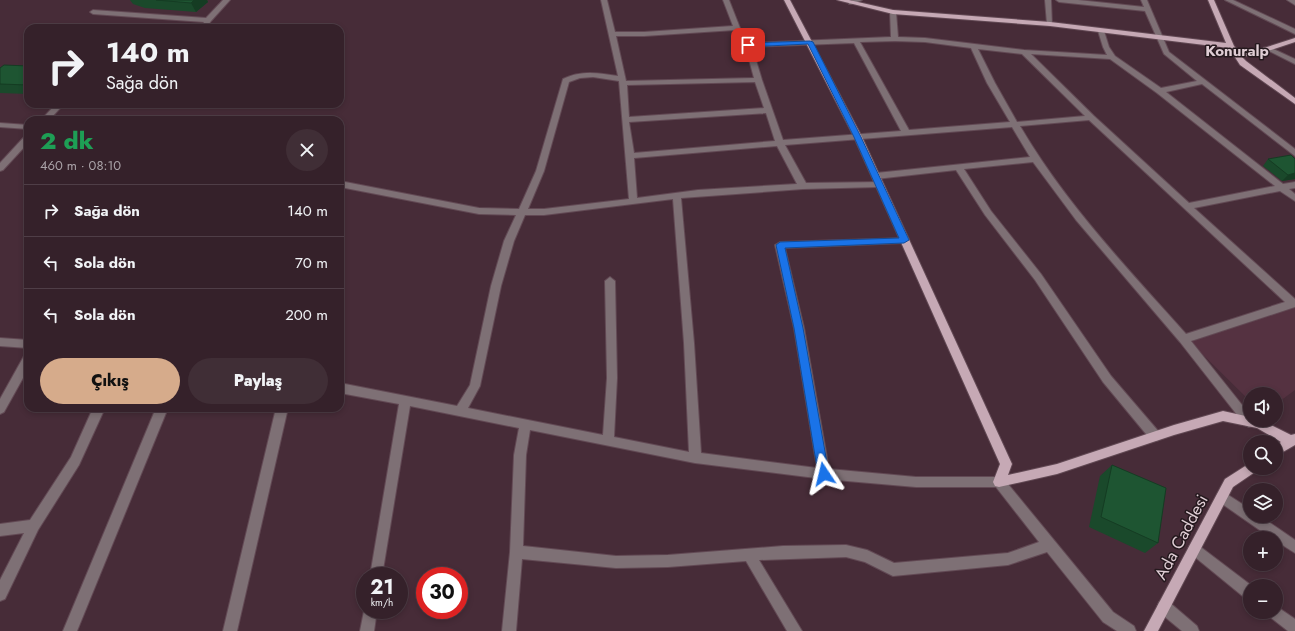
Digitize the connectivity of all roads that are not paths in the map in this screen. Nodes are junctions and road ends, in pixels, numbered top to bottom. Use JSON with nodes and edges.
{"nodes":[{"id":1,"x":227,"y":0,"type":"edge"},
{"id":2,"x":604,"y":0,"type":"edge"},
{"id":3,"x":726,"y":0,"type":"edge"},
{"id":4,"x":787,"y":0,"type":"edge"},
{"id":5,"x":840,"y":0,"type":"edge"},
{"id":6,"x":859,"y":0,"type":"edge"},
{"id":7,"x":1048,"y":0,"type":"edge"},
{"id":8,"x":1059,"y":0,"type":"edge"},
{"id":9,"x":1144,"y":0,"type":"edge"},
{"id":10,"x":1212,"y":0,"type":"edge"},
{"id":11,"x":1228,"y":0,"type":"edge"},
{"id":12,"x":1290,"y":0,"type":"edge"},
{"id":13,"x":850,"y":3,"type":"junction"},
{"id":14,"x":1295,"y":3,"type":"edge"},
{"id":15,"x":1146,"y":9,"type":"junction"},
{"id":16,"x":93,"y":12,"type":"dead end"},
{"id":17,"x":893,"y":12,"type":"junction"},
{"id":18,"x":208,"y":20,"type":"junction"},
{"id":19,"x":206,"y":24,"type":"edge"},
{"id":20,"x":1050,"y":24,"type":"junction"},
{"id":21,"x":737,"y":28,"type":"junction"},
{"id":22,"x":1101,"y":31,"type":"junction"},
{"id":23,"x":1295,"y":32,"type":"edge"},
{"id":24,"x":613,"y":34,"type":"junction"},
{"id":25,"x":1158,"y":37,"type":"junction"},
{"id":26,"x":895,"y":39,"type":"junction"},
{"id":27,"x":1295,"y":40,"type":"edge"},
{"id":28,"x":856,"y":41,"type":"junction"},
{"id":29,"x":810,"y":42,"type":"junction"},
{"id":30,"x":748,"y":45,"type":"junction"},
{"id":31,"x":1231,"y":46,"type":"junction"},
{"id":32,"x":974,"y":47,"type":"junction"},
{"id":33,"x":1270,"y":49,"type":"junction"},
{"id":34,"x":1024,"y":52,"type":"junction"},
{"id":35,"x":1238,"y":56,"type":"junction"},
{"id":36,"x":1112,"y":57,"type":"junction"},
{"id":37,"x":1295,"y":62,"type":"edge"},
{"id":38,"x":758,"y":80,"type":"junction"},
{"id":39,"x":623,"y":81,"type":"junction"},
{"id":40,"x":1203,"y":82,"type":"junction"},
{"id":41,"x":1160,"y":91,"type":"junction"},
{"id":42,"x":1295,"y":102,"type":"edge"},
{"id":43,"x":56,"y":108,"type":"edge"},
{"id":44,"x":769,"y":110,"type":"junction"},
{"id":45,"x":49,"y":116,"type":"edge"},
{"id":46,"x":1091,"y":118,"type":"junction"},
{"id":47,"x":625,"y":120,"type":"junction"},
{"id":48,"x":1015,"y":124,"type":"junction"},
{"id":49,"x":0,"y":125,"type":"edge"},
{"id":50,"x":24,"y":127,"type":"edge"},
{"id":51,"x":906,"y":132,"type":"junction"},
{"id":52,"x":858,"y":137,"type":"junction"},
{"id":53,"x":24,"y":142,"type":"edge"},
{"id":54,"x":780,"y":143,"type":"junction"},
{"id":55,"x":1295,"y":153,"type":"edge"},
{"id":56,"x":630,"y":156,"type":"junction"},
{"id":57,"x":1035,"y":159,"type":"junction"},
{"id":58,"x":0,"y":168,"type":"edge"},
{"id":59,"x":959,"y":168,"type":"junction"},
{"id":60,"x":878,"y":180,"type":"junction"},
{"id":61,"x":344,"y":185,"type":"edge"},
{"id":62,"x":1295,"y":185,"type":"edge"},
{"id":63,"x":803,"y":186,"type":"junction"},
{"id":64,"x":1281,"y":187,"type":"junction"},
{"id":65,"x":677,"y":196,"type":"junction"},
{"id":66,"x":1295,"y":198,"type":"edge"},
{"id":67,"x":633,"y":200,"type":"junction"},
{"id":68,"x":1188,"y":206,"type":"junction"},
{"id":69,"x":522,"y":212,"type":"junction"},
{"id":70,"x":904,"y":240,"type":"junction"},
{"id":71,"x":610,"y":281,"type":"dead end"},
{"id":72,"x":1294,"y":303,"type":"edge"},
{"id":73,"x":1184,"y":339,"type":"junction"},
{"id":74,"x":0,"y":342,"type":"edge"},
{"id":75,"x":24,"y":344,"type":"edge"},
{"id":76,"x":24,"y":366,"type":"edge"},
{"id":77,"x":344,"y":389,"type":"edge"},
{"id":78,"x":405,"y":401,"type":"junction"},
{"id":79,"x":0,"y":409,"type":"edge"},
{"id":80,"x":97,"y":412,"type":"edge"},
{"id":81,"x":160,"y":412,"type":"edge"},
{"id":82,"x":281,"y":412,"type":"edge"},
{"id":83,"x":460,"y":412,"type":"junction"},
{"id":84,"x":1243,"y":414,"type":"edge"},
{"id":85,"x":1243,"y":421,"type":"edge"},
{"id":86,"x":525,"y":425,"type":"junction"},
{"id":87,"x":1265,"y":427,"type":"edge"},
{"id":88,"x":1155,"y":436,"type":"junction"},
{"id":89,"x":1293,"y":440,"type":"edge"},
{"id":90,"x":608,"y":442,"type":"junction"},
{"id":91,"x":1283,"y":446,"type":"edge"},
{"id":92,"x":695,"y":458,"type":"junction"},
{"id":93,"x":1243,"y":473,"type":"edge"},
{"id":94,"x":824,"y":474,"type":"junction"},
{"id":95,"x":999,"y":482,"type":"junction"},
{"id":96,"x":1222,"y":497,"type":"junction"},
{"id":97,"x":34,"y":526,"type":"junction"},
{"id":98,"x":0,"y":530,"type":"edge"},
{"id":99,"x":1049,"y":546,"type":"junction"},
{"id":100,"x":1295,"y":547,"type":"edge"},
{"id":101,"x":1194,"y":549,"type":"junction"},
{"id":102,"x":516,"y":552,"type":"junction"},
{"id":103,"x":749,"y":555,"type":"junction"},
{"id":104,"x":377,"y":567,"type":"edge"},
{"id":105,"x":1243,"y":588,"type":"edge"},
{"id":106,"x":0,"y":594,"type":"edge"},
{"id":107,"x":1164,"y":607,"type":"junction"},
{"id":108,"x":1283,"y":618,"type":"edge"},
{"id":109,"x":369,"y":619,"type":"edge"},
{"id":110,"x":1295,"y":628,"type":"edge"},
{"id":111,"x":70,"y":631,"type":"edge"},
{"id":112,"x":230,"y":631,"type":"edge"},
{"id":113,"x":367,"y":631,"type":"edge"},
{"id":114,"x":509,"y":631,"type":"edge"},
{"id":115,"x":795,"y":631,"type":"edge"},
{"id":116,"x":1129,"y":631,"type":"edge"},
{"id":117,"x":1151,"y":631,"type":"edge"},
{"id":118,"x":1192,"y":631,"type":"edge"}],
"edges":[{"from":1,"to":18,"type":"street"},
{"from":2,"to":24,"type":"street"},
{"from":3,"to":21,"type":"street"},
{"from":4,"to":29,"type":"main road"},
{"from":5,"to":13,"type":"main road"},
{"from":6,"to":13,"type":"street"},
{"from":7,"to":20,"type":"street"},
{"from":8,"to":15,"type":"street"},
{"from":9,"to":15,"type":"street"},
{"from":10,"to":31,"type":"main road"},
{"from":11,"to":23,"type":"street"},
{"from":12,"to":14,"type":"street"},
{"from":13,"to":17,"type":"main road"},
{"from":15,"to":25,"type":"street"},
{"from":16,"to":18,"type":"street"},
{"from":17,"to":20,"type":"main road"},
{"from":17,"to":26,"type":"street"},
{"from":18,"to":19,"type":"street"},
{"from":20,"to":22,"type":"main road"},
{"from":21,"to":24,"type":"street"},
{"from":21,"to":30,"type":"street"},
{"from":22,"to":25,"type":"main road"},
{"from":22,"to":36,"type":"street"},
{"from":24,"to":39,"type":"street"},
{"from":25,"to":31,"type":"main road"},
{"from":25,"to":40,"type":"street"},
{"from":26,"to":28,"type":"street"},
{"from":26,"to":32,"type":"street"},
{"from":27,"to":33,"type":"main road"},
{"from":28,"to":29,"type":"street"},
{"from":28,"to":51,"type":"street"},
{"from":29,"to":30,"type":"street"},
{"from":29,"to":52,"type":"main road"},
{"from":30,"to":38,"type":"street"},
{"from":31,"to":35,"type":"main road"},
{"from":32,"to":34,"type":"street"},
{"from":32,"to":48,"type":"street"},
{"from":33,"to":35,"type":"main road"},
{"from":33,"to":37,"type":"street"},
{"from":34,"to":36,"type":"street"},
{"from":34,"to":46,"type":"street"},
{"from":35,"to":42,"type":"main road"},
{"from":36,"to":41,"type":"street"},
{"from":38,"to":39,"type":"street"},
{"from":38,"to":44,"type":"street"},
{"from":39,"to":47,"type":"street"},
{"from":39,"to":69,"type":"street"},
{"from":40,"to":41,"type":"street"},
{"from":40,"to":55,"type":"street"},
{"from":41,"to":64,"type":"street"},
{"from":43,"to":45,"type":"street"},
{"from":44,"to":47,"type":"street"},
{"from":44,"to":54,"type":"street"},
{"from":46,"to":48,"type":"street"},
{"from":46,"to":68,"type":"street"},
{"from":47,"to":56,"type":"street"},
{"from":48,"to":51,"type":"street"},
{"from":48,"to":57,"type":"street"},
{"from":49,"to":50,"type":"street"},
{"from":51,"to":52,"type":"street"},
{"from":52,"to":54,"type":"street"},
{"from":52,"to":60,"type":"main road"},
{"from":53,"to":58,"type":"street"},
{"from":54,"to":56,"type":"street"},
{"from":54,"to":63,"type":"street"},
{"from":56,"to":67,"type":"street"},
{"from":57,"to":59,"type":"street"},
{"from":57,"to":73,"type":"street"},
{"from":59,"to":60,"type":"street"},
{"from":59,"to":88,"type":"street"},
{"from":60,"to":63,"type":"street"},
{"from":60,"to":70,"type":"main road"},
{"from":61,"to":69,"type":"street"},
{"from":62,"to":64,"type":"street"},
{"from":63,"to":65,"type":"street"},
{"from":64,"to":66,"type":"street"},
{"from":64,"to":68,"type":"street"},
{"from":65,"to":67,"type":"street"},
{"from":65,"to":92,"type":"street"},
{"from":67,"to":69,"type":"street"},
{"from":68,"to":72,"type":"street"},
{"from":69,"to":83,"type":"street"},
{"from":70,"to":94,"type":"street"},
{"from":70,"to":95,"type":"main road"},
{"from":71,"to":90,"type":"street"},
{"from":72,"to":73,"type":"street"},
{"from":73,"to":84,"type":"street"},
{"from":74,"to":75,"type":"street"},
{"from":76,"to":79,"type":"street"},
{"from":77,"to":78,"type":"street"},
{"from":78,"to":83,"type":"street"},
{"from":78,"to":104,"type":"street"},
{"from":80,"to":97,"type":"street"},
{"from":81,"to":111,"type":"street"},
{"from":82,"to":112,"type":"street"},
{"from":83,"to":86,"type":"street"},
{"from":85,"to":88,"type":"main road"},
{"from":86,"to":90,"type":"street"},
{"from":86,"to":102,"type":"street"},
{"from":87,"to":89,"type":"main road"},
{"from":88,"to":95,"type":"main road"},
{"from":89,"to":91,"type":"main road"},
{"from":90,"to":92,"type":"street"},
{"from":92,"to":94,"type":"street"},
{"from":93,"to":96,"type":"main road","name":"Ada Caddesi"},
{"from":94,"to":95,"type":"street"},
{"from":95,"to":99,"type":"street"},
{"from":96,"to":100,"type":"street"},
{"from":96,"to":101,"type":"main road","name":"Ada Caddesi"},
{"from":97,"to":98,"type":"street"},
{"from":97,"to":106,"type":"street"},
{"from":99,"to":103,"type":"street"},
{"from":99,"to":116,"type":"street"},
{"from":101,"to":105,"type":"street"},
{"from":101,"to":107,"type":"main road","name":"Ada Caddesi"},
{"from":102,"to":103,"type":"street"},
{"from":102,"to":114,"type":"street"},
{"from":103,"to":115,"type":"street"},
{"from":107,"to":117,"type":"main road","name":"Ada Caddesi"},
{"from":107,"to":118,"type":"street"},
{"from":108,"to":110,"type":"street"},
{"from":109,"to":113,"type":"street"}]}
